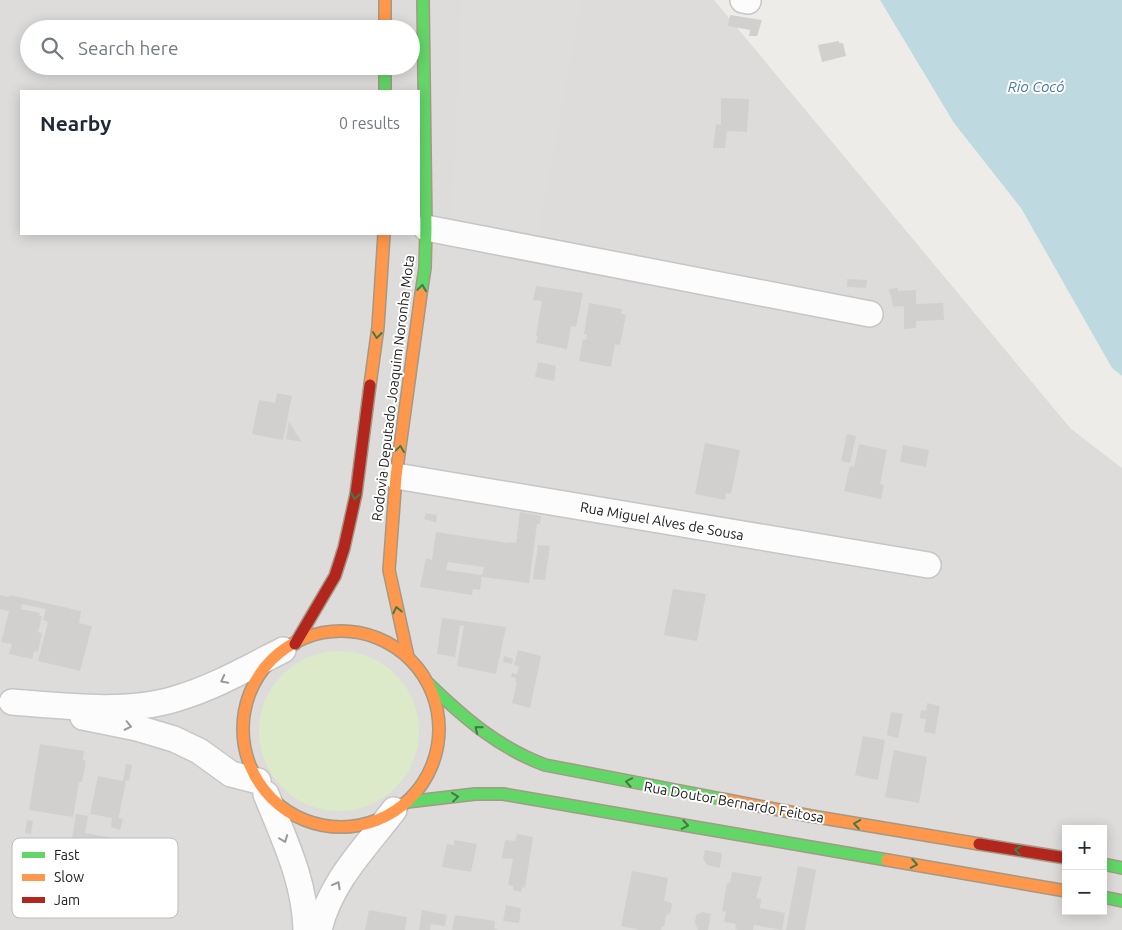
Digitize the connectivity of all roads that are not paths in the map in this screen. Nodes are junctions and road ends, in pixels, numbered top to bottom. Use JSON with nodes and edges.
{"nodes":[{"id":1,"x":385,"y":0,"type":"edge"},
{"id":2,"x":423,"y":0,"type":"edge"},
{"id":3,"x":385,"y":20,"type":"edge"},
{"id":4,"x":385,"y":75,"type":"edge"},
{"id":5,"x":385,"y":90,"type":"edge"},
{"id":6,"x":426,"y":228,"type":"junction"},
{"id":7,"x":384,"y":235,"type":"edge"},
{"id":8,"x":870,"y":314,"type":"dead end"},
{"id":9,"x":396,"y":476,"type":"junction"},
{"id":10,"x":928,"y":565,"type":"dead end"},
{"id":11,"x":289,"y":647,"type":"junction"},
{"id":12,"x":408,"y":657,"type":"junction"},
{"id":13,"x":429,"y":684,"type":"junction"},
{"id":14,"x":6,"y":701,"type":"edge"},
{"id":15,"x":262,"y":787,"type":"junction"},
{"id":16,"x":400,"y":806,"type":"junction"},
{"id":17,"x":1062,"y":857,"type":"edge"},
{"id":18,"x":1107,"y":865,"type":"edge"},
{"id":19,"x":1122,"y":868,"type":"edge"},
{"id":20,"x":1062,"y":890,"type":"edge"},
{"id":21,"x":1107,"y":898,"type":"edge"},
{"id":22,"x":1122,"y":900,"type":"edge"},
{"id":23,"x":306,"y":930,"type":"edge"},
{"id":24,"x":320,"y":930,"type":"edge"}],
"edges":[{"from":1,"to":3,"type":"main road"},
{"from":2,"to":6,"type":"main road","name":"Rodovia Deputado Joaquim Noronha Mota"},
{"from":4,"to":5,"type":"main road"},
{"from":6,"to":8,"type":"street"},
{"from":9,"to":6,"type":"main road","name":"Rodovia Deputado Joaquim Noronha Mota","one_way":true},
{"from":7,"to":11,"type":"main road","name":"Rodovia Deputado Joaquim Noronha Mota","one_way":true},
{"from":9,"to":10,"type":"street","name":"Rua Miguel Alves de Sousa"},
{"from":12,"to":9,"type":"main road","name":"Rodovia Deputado Joaquim Noronha Mota","one_way":true},
{"from":11,"to":12,"type":"main road"},
{"from":11,"to":14,"type":"street","one_way":true},
{"from":11,"to":15,"type":"main road"},
{"from":12,"to":13,"type":"main road"},
{"from":13,"to":16,"type":"main road"},
{"from":17,"to":13,"type":"main road","name":"Rua Doutor Bernardo Feitosa","one_way":true},
{"from":14,"to":15,"type":"street","one_way":true},
{"from":15,"to":16,"type":"main road"},
{"from":15,"to":23,"type":"street","one_way":true},
{"from":16,"to":20,"type":"main road","one_way":true},
{"from":24,"to":16,"type":"street","one_way":true},
{"from":18,"to":19,"type":"main road"},
{"from":21,"to":22,"type":"main road"}]}
